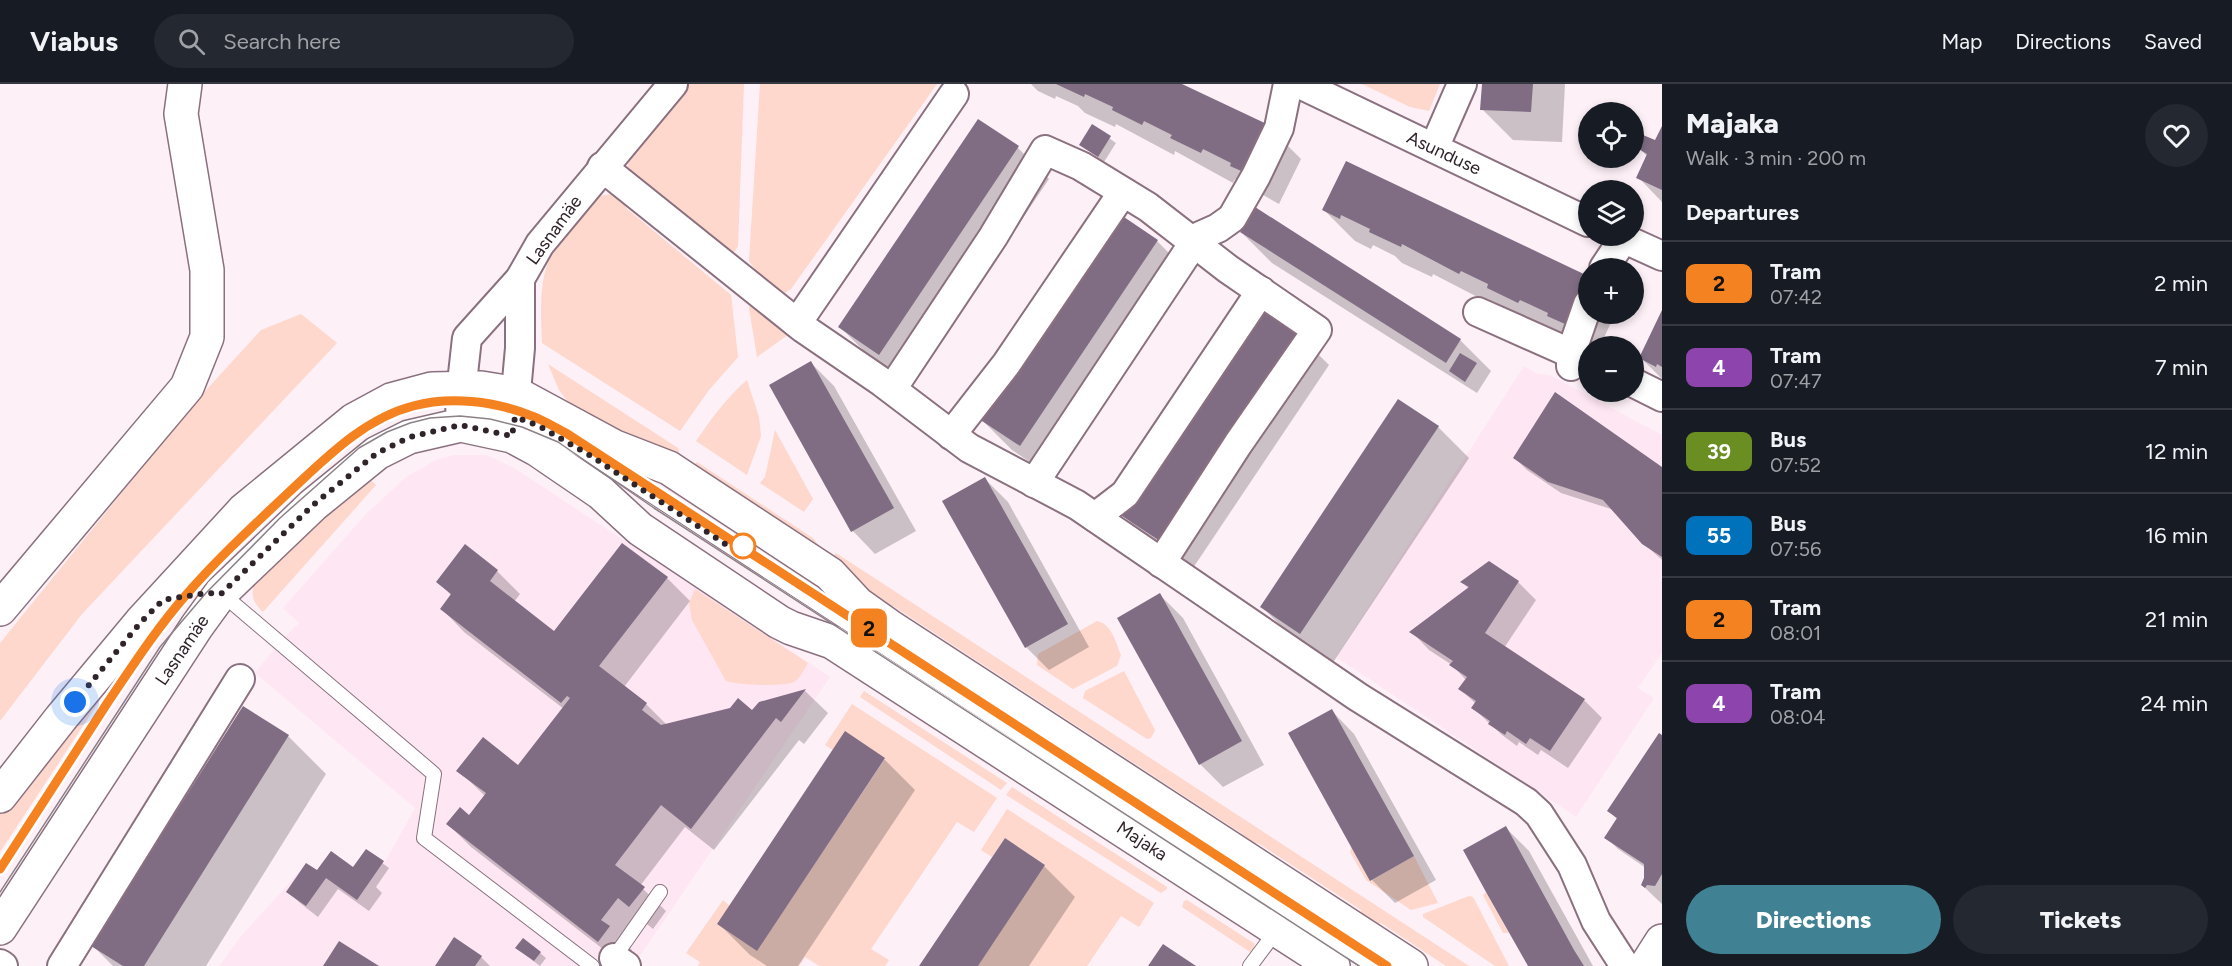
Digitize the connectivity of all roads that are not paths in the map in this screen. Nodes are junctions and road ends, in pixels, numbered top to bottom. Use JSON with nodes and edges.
{"nodes":[{"id":1,"x":185,"y":84,"type":"edge"},
{"id":2,"x":673,"y":84,"type":"edge"},
{"id":3,"x":1288,"y":84,"type":"edge"},
{"id":4,"x":1300,"y":84,"type":"edge"},
{"id":5,"x":1462,"y":84,"type":"edge"},
{"id":6,"x":954,"y":94,"type":"dead end"},
{"id":7,"x":1434,"y":148,"type":"junction"},
{"id":8,"x":602,"y":167,"type":"junction"},
{"id":9,"x":1123,"y":192,"type":"junction"},
{"id":10,"x":1578,"y":217,"type":"edge"},
{"id":11,"x":1194,"y":244,"type":"junction"},
{"id":12,"x":1640,"y":246,"type":"edge"},
{"id":13,"x":1662,"y":256,"type":"edge"},
{"id":14,"x":520,"y":279,"type":"junction"},
{"id":15,"x":1261,"y":291,"type":"junction"},
{"id":16,"x":1478,"y":312,"type":"dead end"},
{"id":17,"x":797,"y":323,"type":"junction"},
{"id":18,"x":1584,"y":324,"type":"edge"},
{"id":19,"x":1577,"y":360,"type":"edge"},
{"id":20,"x":1644,"y":387,"type":"edge"},
{"id":21,"x":892,"y":389,"type":"junction"},
{"id":22,"x":1662,"y":397,"type":"edge"},
{"id":23,"x":460,"y":407,"type":"junction"},
{"id":24,"x":515,"y":416,"type":"junction"},
{"id":25,"x":951,"y":435,"type":"junction"},
{"id":26,"x":1034,"y":483,"type":"junction"},
{"id":27,"x":1095,"y":517,"type":"junction"},
{"id":28,"x":1161,"y":563,"type":"junction"},
{"id":29,"x":221,"y":594,"type":"junction"},
{"id":30,"x":163,"y":600,"type":"junction"},
{"id":31,"x":0,"y":609,"type":"edge"},
{"id":32,"x":240,"y":679,"type":"dead end"},
{"id":33,"x":0,"y":796,"type":"edge"},
{"id":34,"x":660,"y":892,"type":"dead end"},
{"id":35,"x":0,"y":928,"type":"edge"},
{"id":36,"x":1278,"y":930,"type":"junction"},
{"id":37,"x":1662,"y":941,"type":"edge"},
{"id":38,"x":610,"y":964,"type":"edge"},
{"id":39,"x":62,"y":966,"type":"edge"},
{"id":40,"x":1250,"y":966,"type":"edge"},
{"id":41,"x":1333,"y":966,"type":"edge"},
{"id":42,"x":1373,"y":966,"type":"edge"},
{"id":43,"x":1411,"y":966,"type":"edge"},
{"id":44,"x":1625,"y":966,"type":"edge"},
{"id":45,"x":1646,"y":966,"type":"edge"}],
"edges":[{"from":1,"to":31,"type":"street"},
{"from":2,"to":8,"type":"street","name":"Lasnamäe"},
{"from":3,"to":11,"type":"street"},
{"from":4,"to":7,"type":"street","name":"Asunduse"},
{"from":5,"to":7,"type":"street"},
{"from":6,"to":17,"type":"street"},
{"from":7,"to":10,"type":"street","name":"Asunduse"},
{"from":8,"to":14,"type":"street","name":"Lasnamäe"},
{"from":8,"to":17,"type":"street"},
{"from":9,"to":11,"type":"street"},
{"from":9,"to":21,"type":"street"},
{"from":9,"to":25,"type":"street"},
{"from":11,"to":15,"type":"street"},
{"from":11,"to":26,"type":"street"},
{"from":12,"to":13,"type":"street"},
{"from":14,"to":23,"type":"street","name":"Lasnamäe"},
{"from":14,"to":24,"type":"street"},
{"from":15,"to":27,"type":"street"},
{"from":15,"to":28,"type":"street"},
{"from":16,"to":19,"type":"street"},
{"from":17,"to":21,"type":"street"},
{"from":18,"to":19,"type":"street"},
{"from":20,"to":22,"type":"street"},
{"from":21,"to":25,"type":"street"},
{"from":23,"to":24,"type":"street","name":"Majaka"},
{"from":23,"to":29,"type":"street","name":"Lasnamäe"},
{"from":23,"to":30,"type":"street"},
{"from":24,"to":36,"type":"street","name":"Majaka"},
{"from":24,"to":42,"type":"lane"},
{"from":24,"to":43,"type":"street","name":"Majaka"},
{"from":25,"to":26,"type":"street"},
{"from":26,"to":27,"type":"street"},
{"from":27,"to":28,"type":"street"},
{"from":28,"to":44,"type":"street"},
{"from":29,"to":30,"type":"street"},
{"from":29,"to":35,"type":"street","name":"Lasnamäe"},
{"from":29,"to":38,"type":"lane"},
{"from":30,"to":33,"type":"street"},
{"from":32,"to":39,"type":"street"},
{"from":34,"to":38,"type":"lane"},
{"from":36,"to":40,"type":"lane"},
{"from":36,"to":41,"type":"street","name":"Majaka"},
{"from":37,"to":45,"type":"street"}]}
